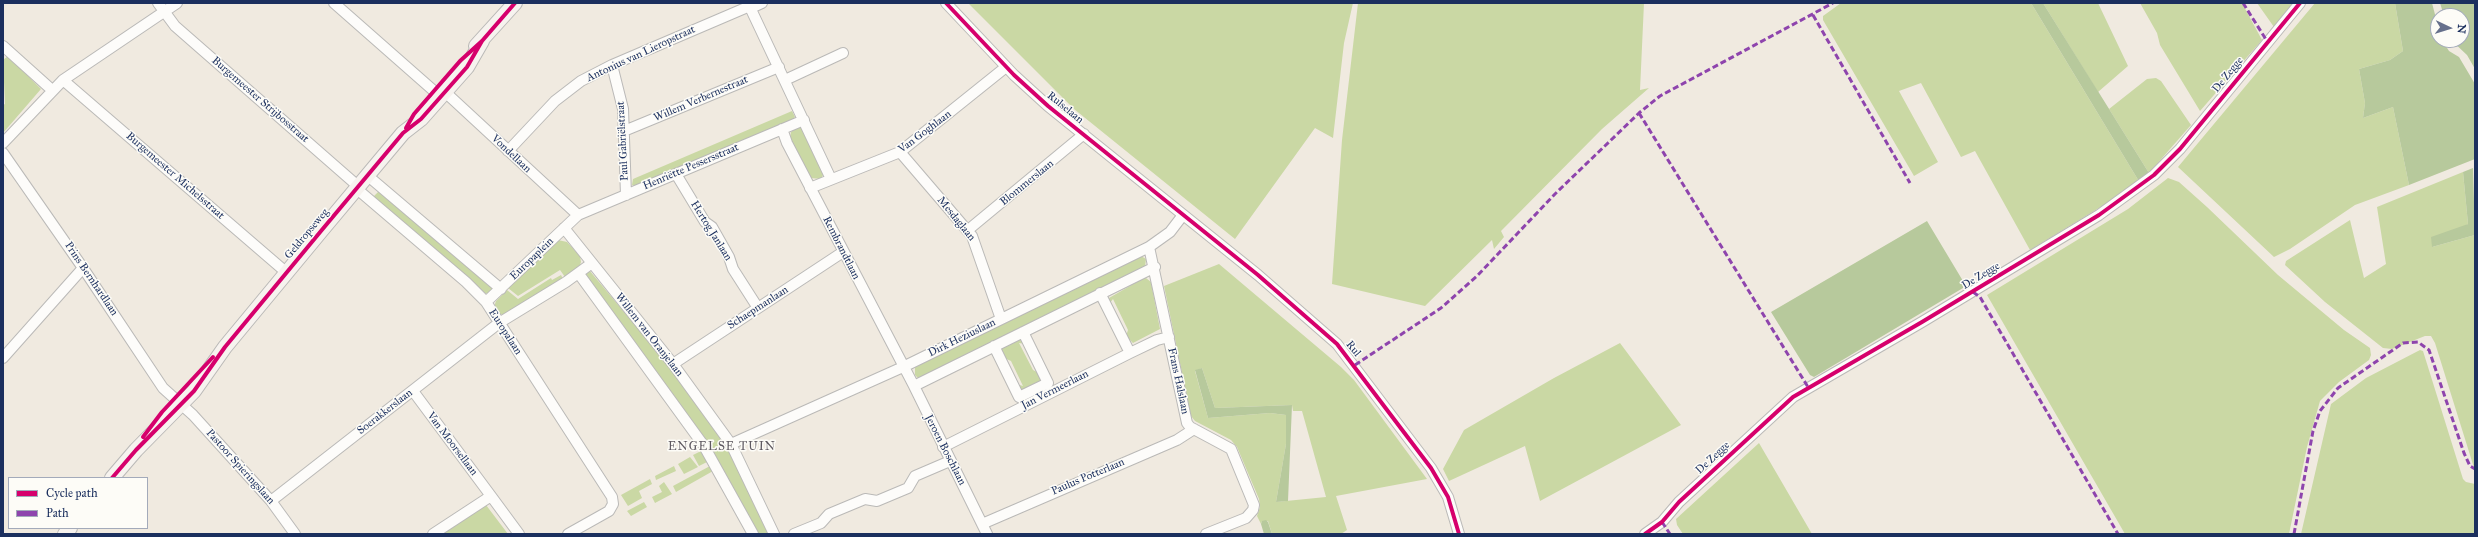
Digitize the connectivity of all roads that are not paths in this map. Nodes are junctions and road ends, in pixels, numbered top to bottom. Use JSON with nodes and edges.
{"nodes":[{"id":1,"x":177,"y":3,"type":"edge"},
{"id":2,"x":334,"y":3,"type":"edge"},
{"id":3,"x":515,"y":3,"type":"edge"},
{"id":4,"x":762,"y":3,"type":"edge"},
{"id":5,"x":946,"y":3,"type":"edge"},
{"id":6,"x":2300,"y":3,"type":"edge"},
{"id":7,"x":750,"y":6,"type":"edge"},
{"id":8,"x":161,"y":7,"type":"edge"},
{"id":9,"x":3,"y":46,"type":"edge"},
{"id":10,"x":843,"y":53,"type":"dead end"},
{"id":11,"x":612,"y":65,"type":"junction"},
{"id":12,"x":779,"y":67,"type":"junction"},
{"id":13,"x":1006,"y":67,"type":"junction"},
{"id":14,"x":63,"y":80,"type":"junction"},
{"id":15,"x":785,"y":80,"type":"junction"},
{"id":16,"x":52,"y":90,"type":"junction"},
{"id":17,"x":439,"y":92,"type":"junction"},
{"id":18,"x":804,"y":120,"type":"junction"},
{"id":19,"x":782,"y":129,"type":"junction"},
{"id":20,"x":624,"y":131,"type":"junction"},
{"id":21,"x":1084,"y":134,"type":"junction"},
{"id":22,"x":3,"y":143,"type":"edge"},
{"id":23,"x":508,"y":151,"type":"junction"},
{"id":24,"x":900,"y":152,"type":"junction"},
{"id":25,"x":3,"y":153,"type":"edge"},
{"id":26,"x":676,"y":174,"type":"junction"},
{"id":27,"x":831,"y":179,"type":"junction"},
{"id":28,"x":361,"y":184,"type":"junction"},
{"id":29,"x":810,"y":188,"type":"junction"},
{"id":30,"x":626,"y":195,"type":"junction"},
{"id":31,"x":578,"y":215,"type":"junction"},
{"id":32,"x":1183,"y":215,"type":"junction"},
{"id":33,"x":564,"y":228,"type":"junction"},
{"id":34,"x":968,"y":230,"type":"junction"},
{"id":35,"x":1149,"y":247,"type":"junction"},
{"id":36,"x":843,"y":252,"type":"junction"},
{"id":37,"x":592,"y":263,"type":"junction"},
{"id":38,"x":1154,"y":267,"type":"junction"},
{"id":39,"x":84,"y":268,"type":"junction"},
{"id":40,"x":287,"y":272,"type":"junction"},
{"id":41,"x":579,"y":274,"type":"junction"},
{"id":42,"x":501,"y":289,"type":"junction"},
{"id":43,"x":1100,"y":293,"type":"junction"},
{"id":44,"x":486,"y":302,"type":"junction"},
{"id":45,"x":758,"y":308,"type":"junction"},
{"id":46,"x":1001,"y":319,"type":"junction"},
{"id":47,"x":500,"y":323,"type":"junction"},
{"id":48,"x":1023,"y":332,"type":"junction"},
{"id":49,"x":1169,"y":337,"type":"junction"},
{"id":50,"x":994,"y":346,"type":"junction"},
{"id":51,"x":1130,"y":353,"type":"junction"},
{"id":52,"x":3,"y":358,"type":"edge"},
{"id":53,"x":673,"y":364,"type":"junction"},
{"id":54,"x":903,"y":367,"type":"junction"},
{"id":55,"x":914,"y":386,"type":"junction"},
{"id":56,"x":413,"y":391,"type":"junction"},
{"id":57,"x":177,"y":401,"type":"junction"},
{"id":58,"x":1194,"y":429,"type":"junction"},
{"id":59,"x":731,"y":444,"type":"junction"},
{"id":60,"x":943,"y":447,"type":"junction"},
{"id":61,"x":950,"y":461,"type":"junction"},
{"id":62,"x":113,"y":477,"type":"edge"},
{"id":63,"x":491,"y":496,"type":"junction"},
{"id":64,"x":271,"y":501,"type":"junction"},
{"id":65,"x":982,"y":524,"type":"junction"},
{"id":66,"x":295,"y":534,"type":"edge"},
{"id":67,"x":433,"y":534,"type":"edge"},
{"id":68,"x":519,"y":534,"type":"edge"},
{"id":69,"x":568,"y":534,"type":"edge"},
{"id":70,"x":753,"y":534,"type":"edge"},
{"id":71,"x":774,"y":534,"type":"edge"},
{"id":72,"x":794,"y":534,"type":"edge"},
{"id":73,"x":987,"y":534,"type":"edge"},
{"id":74,"x":1206,"y":534,"type":"edge"},
{"id":75,"x":1459,"y":534,"type":"edge"},
{"id":76,"x":1645,"y":534,"type":"edge"}],
"edges":[{"from":1,"to":8,"type":"street"},
{"from":2,"to":17,"type":"street","name":"Vondellaan"},
{"from":3,"to":17,"type":"street","name":"Geldropseweg"},
{"from":4,"to":7,"type":"street","name":"Antonius van Lieropstraat"},
{"from":5,"to":13,"type":"street","name":"Rulselaan"},
{"from":6,"to":76,"type":"street","name":"De Zegge"},
{"from":7,"to":11,"type":"street","name":"Antonius van Lieropstraat"},
{"from":7,"to":12,"type":"street"},
{"from":8,"to":14,"type":"street"},
{"from":8,"to":28,"type":"street","name":"Burgemeester Strijbosstraat"},
{"from":9,"to":16,"type":"street"},
{"from":10,"to":15,"type":"street"},
{"from":11,"to":20,"type":"street","name":"Paul Gabriëlstraat"},
{"from":11,"to":23,"type":"street","name":"Antonius van Lieropstraat"},
{"from":12,"to":15,"type":"street"},
{"from":12,"to":20,"type":"street","name":"Willem Verbernestraat"},
{"from":13,"to":21,"type":"street","name":"Rulselaan"},
{"from":13,"to":24,"type":"street","name":"Van Goghlaan"},
{"from":14,"to":16,"type":"street"},
{"from":14,"to":40,"type":"street","name":"Burgemeester Michelsstraat"},
{"from":15,"to":18,"type":"street"},
{"from":16,"to":22,"type":"street"},
{"from":17,"to":23,"type":"street","name":"Vondellaan"},
{"from":17,"to":28,"type":"street","name":"Geldropseweg"},
{"from":18,"to":19,"type":"street","name":"Henriëtte Pessersstraat"},
{"from":18,"to":27,"type":"street"},
{"from":19,"to":26,"type":"street","name":"Henriëtte Pessersstraat"},
{"from":19,"to":29,"type":"street","name":"Rembrandtlaan"},
{"from":20,"to":30,"type":"street","name":"Paul Gabriëlstraat"},
{"from":21,"to":32,"type":"street","name":"Rulselaan"},
{"from":21,"to":34,"type":"street","name":"Blommerslaan"},
{"from":23,"to":31,"type":"street","name":"Vondellaan"},
{"from":24,"to":27,"type":"street","name":"Van Goghlaan"},
{"from":24,"to":34,"type":"street","name":"Mesdaglaan"},
{"from":25,"to":39,"type":"street","name":"Prins Bernhardlaan"},
{"from":26,"to":30,"type":"street","name":"Henriëtte Pessersstraat"},
{"from":26,"to":45,"type":"street","name":"Hertog Janlaan"},
{"from":27,"to":29,"type":"street","name":"Van Goghlaan"},
{"from":28,"to":40,"type":"street","name":"Geldropseweg"},
{"from":28,"to":42,"type":"street"},
{"from":28,"to":44,"type":"street","name":"Europalaan"},
{"from":29,"to":36,"type":"street","name":"Rembrandtlaan"},
{"from":30,"to":31,"type":"street","name":"Henriëtte Pessersstraat"},
{"from":31,"to":33,"type":"street","name":"Europaplein"},
{"from":32,"to":35,"type":"street","name":"Dirk Heziuslaan"},
{"from":32,"to":75,"type":"street","name":"Rul"},
{"from":33,"to":37,"type":"street","name":"Willem van Oranjelaan"},
{"from":33,"to":42,"type":"street","name":"Europaplein"},
{"from":34,"to":46,"type":"street","name":"Mesdaglaan"},
{"from":35,"to":38,"type":"street","name":"Frans Halslaan"},
{"from":35,"to":46,"type":"street","name":"Dirk Heziuslaan"},
{"from":36,"to":45,"type":"street","name":"Schaepmanlaan"},
{"from":36,"to":54,"type":"street","name":"Rembrandtlaan"},
{"from":37,"to":41,"type":"street"},
{"from":37,"to":53,"type":"street","name":"Willem van Oranjelaan"},
{"from":38,"to":43,"type":"street","name":"Dirk Heziuslaan"},
{"from":38,"to":49,"type":"street","name":"Frans Halslaan"},
{"from":39,"to":52,"type":"street"},
{"from":39,"to":57,"type":"street","name":"Prins Bernhardlaan"},
{"from":40,"to":57,"type":"street","name":"Geldropseweg"},
{"from":41,"to":47,"type":"street"},
{"from":41,"to":70,"type":"street","name":"Willem van Oranjelaan"},
{"from":42,"to":44,"type":"street","name":"Europaplein"},
{"from":43,"to":48,"type":"street","name":"Dirk Heziuslaan"},
{"from":43,"to":51,"type":"street"},
{"from":44,"to":47,"type":"street","name":"Europalaan"},
{"from":45,"to":53,"type":"street","name":"Schaepmanlaan"},
{"from":46,"to":54,"type":"street","name":"Dirk Heziuslaan"},
{"from":47,"to":56,"type":"street","name":"Soerakkerslaan"},
{"from":47,"to":69,"type":"street","name":"Europalaan"},
{"from":48,"to":50,"type":"street","name":"Dirk Heziuslaan"},
{"from":48,"to":50,"type":"street","name":"Dirk Heziuslaan"},
{"from":49,"to":51,"type":"street","name":"Jan Vermeerlaan"},
{"from":49,"to":58,"type":"street","name":"Frans Halslaan"},
{"from":50,"to":55,"type":"street","name":"Dirk Heziuslaan"},
{"from":51,"to":60,"type":"street","name":"Jan Vermeerlaan"},
{"from":53,"to":59,"type":"street","name":"Willem van Oranjelaan"},
{"from":54,"to":55,"type":"street","name":"Jeroen Boschlaan"},
{"from":54,"to":59,"type":"street","name":"Dirk Heziuslaan"},
{"from":55,"to":60,"type":"street","name":"Jeroen Boschlaan"},
{"from":56,"to":63,"type":"street","name":"Van Moorsellaan"},
{"from":56,"to":64,"type":"street","name":"Soerakkerslaan"},
{"from":57,"to":62,"type":"street","name":"Geldropseweg"},
{"from":57,"to":64,"type":"street","name":"Pastoor Spieringslaan"},
{"from":58,"to":65,"type":"street","name":"Paulus Potterlaan"},
{"from":58,"to":74,"type":"street"},
{"from":59,"to":71,"type":"street","name":"Willem van Oranjelaan"},
{"from":60,"to":61,"type":"street","name":"Jeroen Boschlaan"},
{"from":61,"to":65,"type":"street","name":"Jeroen Boschlaan"},
{"from":61,"to":72,"type":"street"},
{"from":63,"to":67,"type":"street"},
{"from":63,"to":68,"type":"street","name":"Van Moorsellaan"},
{"from":64,"to":66,"type":"street","name":"Pastoor Spieringslaan"},
{"from":65,"to":73,"type":"street","name":"Jeroen Boschlaan"}]}
